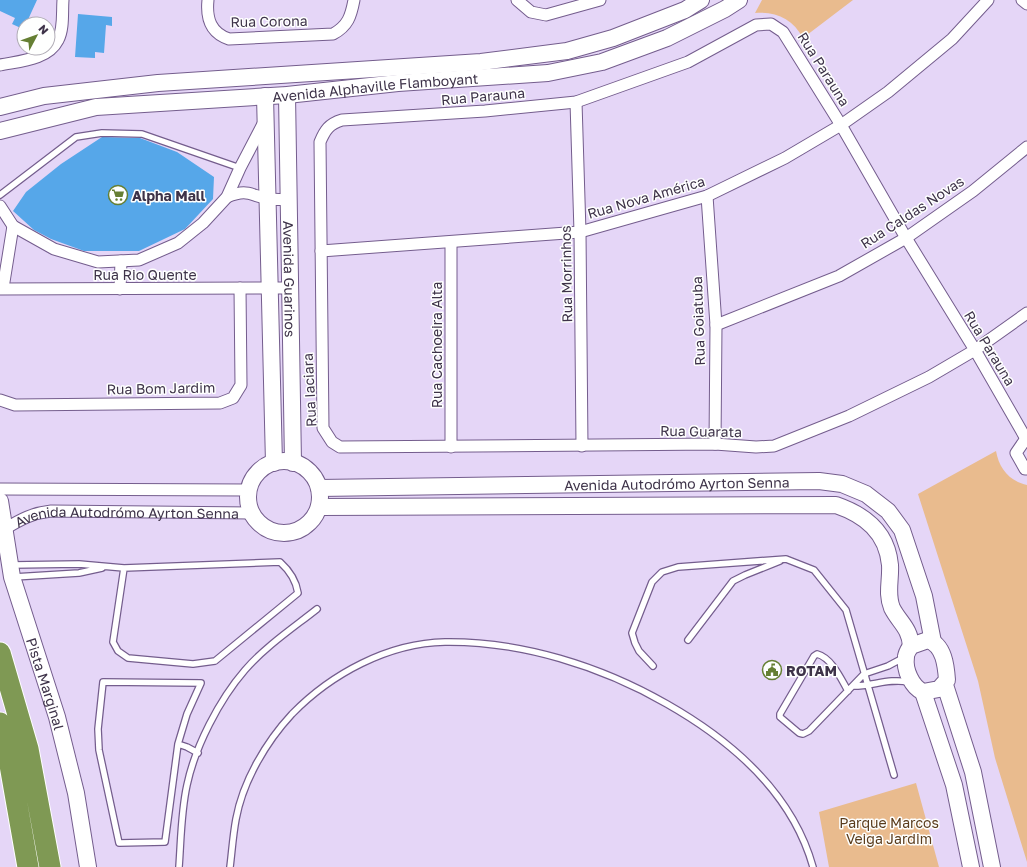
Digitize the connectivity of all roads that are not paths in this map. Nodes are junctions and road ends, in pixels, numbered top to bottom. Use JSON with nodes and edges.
{"nodes":[{"id":1,"x":63,"y":0,"type":"edge"},
{"id":2,"x":208,"y":0,"type":"edge"},
{"id":3,"x":354,"y":0,"type":"edge"},
{"id":4,"x":517,"y":0,"type":"edge"},
{"id":5,"x":600,"y":0,"type":"edge"},
{"id":6,"x":701,"y":0,"type":"edge"},
{"id":7,"x":739,"y":0,"type":"edge"},
{"id":8,"x":988,"y":0,"type":"edge"},
{"id":9,"x":1022,"y":0,"type":"edge"},
{"id":10,"x":1027,"y":4,"type":"edge"},
{"id":11,"x":0,"y":65,"type":"edge"},
{"id":12,"x":396,"y":67,"type":"junction"},
{"id":13,"x":398,"y":83,"type":"junction"},
{"id":14,"x":287,"y":95,"type":"junction"},
{"id":15,"x":265,"y":96,"type":"junction"},
{"id":16,"x":576,"y":102,"type":"junction"},
{"id":17,"x":0,"y":107,"type":"edge"},
{"id":18,"x":266,"y":120,"type":"junction"},
{"id":19,"x":342,"y":120,"type":"joint"},
{"id":20,"x":841,"y":125,"type":"junction"},
{"id":21,"x":0,"y":131,"type":"edge"},
{"id":22,"x":1027,"y":147,"type":"edge"},
{"id":23,"x":240,"y":168,"type":"junction"},
{"id":24,"x":0,"y":195,"type":"edge"},
{"id":25,"x":707,"y":196,"type":"junction"},
{"id":26,"x":227,"y":197,"type":"junction"},
{"id":27,"x":268,"y":199,"type":"junction"},
{"id":28,"x":289,"y":200,"type":"junction"},
{"id":29,"x":0,"y":206,"type":"edge"},
{"id":30,"x":13,"y":226,"type":"junction"},
{"id":31,"x":580,"y":232,"type":"junction"},
{"id":32,"x":906,"y":238,"type":"junction"},
{"id":33,"x":451,"y":242,"type":"junction"},
{"id":34,"x":321,"y":252,"type":"junction"},
{"id":35,"x":121,"y":261,"type":"junction"},
{"id":36,"x":240,"y":288,"type":"junction"},
{"id":37,"x":271,"y":288,"type":"junction"},
{"id":38,"x":290,"y":288,"type":"junction"},
{"id":39,"x":2,"y":289,"type":"edge"},
{"id":40,"x":120,"y":289,"type":"junction"},
{"id":41,"x":1027,"y":313,"type":"edge"},
{"id":42,"x":716,"y":325,"type":"junction"},
{"id":43,"x":975,"y":350,"type":"junction"},
{"id":44,"x":0,"y":400,"type":"edge"},
{"id":45,"x":1026,"y":437,"type":"edge"},
{"id":46,"x":715,"y":444,"type":"junction"},
{"id":47,"x":582,"y":446,"type":"junction"},
{"id":48,"x":450,"y":447,"type":"junction"},
{"id":49,"x":340,"y":448,"type":"joint"},
{"id":50,"x":274,"y":463,"type":"junction"},
{"id":51,"x":293,"y":463,"type":"junction"},
{"id":52,"x":1027,"y":469,"type":"edge"},
{"id":53,"x":319,"y":488,"type":"junction"},
{"id":54,"x":0,"y":489,"type":"edge"},
{"id":55,"x":249,"y":490,"type":"junction"},
{"id":56,"x":0,"y":501,"type":"edge"},
{"id":57,"x":318,"y":507,"type":"junction"},
{"id":58,"x":252,"y":513,"type":"junction"},
{"id":59,"x":6,"y":529,"type":"junction"},
{"id":60,"x":786,"y":559,"type":"junction"},
{"id":61,"x":59,"y":564,"type":"junction"},
{"id":62,"x":105,"y":567,"type":"junction"},
{"id":63,"x":124,"y":568,"type":"junction"},
{"id":64,"x":7,"y":572,"type":"edge"},
{"id":65,"x":60,"y":574,"type":"junction"},
{"id":66,"x":317,"y":609,"type":"dead end"},
{"id":67,"x":688,"y":640,"type":"dead end"},
{"id":68,"x":933,"y":642,"type":"junction"},
{"id":69,"x":908,"y":651,"type":"junction"},
{"id":70,"x":0,"y":652,"type":"edge"},
{"id":71,"x":653,"y":666,"type":"dead end"},
{"id":72,"x":864,"y":674,"type":"junction"},
{"id":73,"x":945,"y":684,"type":"junction"},
{"id":74,"x":854,"y":686,"type":"junction"},
{"id":75,"x":868,"y":686,"type":"junction"},
{"id":76,"x":918,"y":688,"type":"junction"},
{"id":77,"x":848,"y":691,"type":"junction"},
{"id":78,"x":0,"y":723,"type":"edge"},
{"id":79,"x":178,"y":744,"type":"junction"},
{"id":80,"x":198,"y":753,"type":"junction"},
{"id":81,"x":894,"y":775,"type":"dead end"},
{"id":82,"x":28,"y":867,"type":"edge"},
{"id":83,"x":50,"y":867,"type":"edge"},
{"id":84,"x":88,"y":867,"type":"edge"},
{"id":85,"x":178,"y":867,"type":"edge"},
{"id":86,"x":230,"y":867,"type":"edge"},
{"id":87,"x":813,"y":867,"type":"edge"},
{"id":88,"x":971,"y":867,"type":"edge"},
{"id":89,"x":992,"y":867,"type":"edge"}],
"edges":[{"from":1,"to":11,"type":"street"},
{"from":2,"to":3,"type":"street","name":"Rua Corona"},
{"from":4,"to":5,"type":"street"},
{"from":6,"to":12,"type":"street","name":"Avenida Alphaville Flamboyant"},
{"from":7,"to":13,"type":"street","name":"Avenida Alphaville Flamboyant"},
{"from":8,"to":20,"type":"street","name":"Rua Nova América"},
{"from":9,"to":10,"type":"street"},
{"from":12,"to":13,"type":"street"},
{"from":12,"to":17,"type":"street","name":"Avenida Alphaville Flamboyant"},
{"from":13,"to":14,"type":"street","name":"Avenida Alphaville Flamboyant"},
{"from":14,"to":15,"type":"street","name":"Avenida Alphaville Flamboyant"},
{"from":14,"to":28,"type":"street","name":"Avenida Guarinos"},
{"from":15,"to":18,"type":"street","name":"Avenida Guarinos"},
{"from":15,"to":21,"type":"street","name":"Avenida Alphaville Flamboyant"},
{"from":16,"to":19,"type":"street","name":"Rua Parauna"},
{"from":16,"to":20,"type":"street","name":"Rua Parauna"},
{"from":16,"to":31,"type":"street","name":"Rua Morrinhos"},
{"from":18,"to":23,"type":"street"},
{"from":18,"to":27,"type":"street","name":"Avenida Guarinos"},
{"from":19,"to":34,"type":"street","name":"Rua Iaciara"},
{"from":20,"to":25,"type":"street","name":"Rua Nova América"},
{"from":20,"to":32,"type":"street","name":"Rua Parauna"},
{"from":22,"to":32,"type":"street","name":"Rua Caldas Novas"},
{"from":23,"to":24,"type":"lane"},
{"from":23,"to":26,"type":"street"},
{"from":25,"to":31,"type":"street","name":"Rua Nova América"},
{"from":25,"to":42,"type":"street","name":"Rua Goiatuba"},
{"from":26,"to":27,"type":"street"},
{"from":26,"to":35,"type":"street"},
{"from":27,"to":28,"type":"street"},
{"from":27,"to":37,"type":"street","name":"Avenida Guarinos"},
{"from":28,"to":38,"type":"street","name":"Avenida Guarinos"},
{"from":29,"to":30,"type":"street"},
{"from":30,"to":35,"type":"street"},
{"from":30,"to":39,"type":"street"},
{"from":31,"to":33,"type":"street","name":"Rua Nova América"},
{"from":31,"to":47,"type":"street","name":"Rua Morrinhos"},
{"from":32,"to":42,"type":"street","name":"Rua Caldas Novas"},
{"from":32,"to":43,"type":"street","name":"Rua Parauna"},
{"from":33,"to":34,"type":"street","name":"Rua Nova América"},
{"from":33,"to":48,"type":"street","name":"Rua Cachoeira Alta"},
{"from":34,"to":49,"type":"street","name":"Rua Iaciara"},
{"from":35,"to":40,"type":"street"},
{"from":36,"to":37,"type":"street","name":"Rua Rio Quente"},
{"from":36,"to":40,"type":"street","name":"Rua Rio Quente"},
{"from":36,"to":44,"type":"street","name":"Rua Bom Jardim"},
{"from":37,"to":38,"type":"street","name":"Rua Rio Quente"},
{"from":37,"to":50,"type":"street","name":"Avenida Guarinos"},
{"from":38,"to":51,"type":"street","name":"Avenida Guarinos"},
{"from":39,"to":40,"type":"street","name":"Rua Rio Quente"},
{"from":41,"to":43,"type":"street","name":"Rua Guarata"},
{"from":42,"to":46,"type":"street","name":"Rua Goiatuba"},
{"from":43,"to":45,"type":"street","name":"Rua Parauna"},
{"from":43,"to":46,"type":"street","name":"Rua Guarata"},
{"from":45,"to":52,"type":"street"},
{"from":46,"to":47,"type":"street","name":"Rua Guarata"},
{"from":47,"to":48,"type":"street","name":"Rua Guarata"},
{"from":48,"to":49,"type":"street","name":"Rua Guarata"},
{"from":50,"to":51,"type":"street"},
{"from":50,"to":55,"type":"street"},
{"from":51,"to":53,"type":"street"},
{"from":53,"to":57,"type":"street"},
{"from":53,"to":68,"type":"street","name":"Avenida Autodrómo Ayrton Senna"},
{"from":54,"to":55,"type":"street","name":"Avenida Autodrómo Ayrton Senna"},
{"from":55,"to":58,"type":"street"},
{"from":56,"to":59,"type":"street","name":"Pista Marginal"},
{"from":57,"to":58,"type":"street"},
{"from":57,"to":69,"type":"street","name":"Avenida Autodrómo Ayrton Senna"},
{"from":58,"to":59,"type":"street","name":"Avenida Autodrómo Ayrton Senna"},
{"from":59,"to":64,"type":"street","name":"Pista Marginal"},
{"from":60,"to":67,"type":"lane"},
{"from":60,"to":71,"type":"lane"},
{"from":60,"to":72,"type":"lane"},
{"from":61,"to":62,"type":"lane"},
{"from":61,"to":64,"type":"lane"},
{"from":61,"to":65,"type":"lane"},
{"from":62,"to":63,"type":"lane"},
{"from":62,"to":65,"type":"lane"},
{"from":63,"to":63,"type":"lane"},
{"from":64,"to":65,"type":"lane"},
{"from":64,"to":84,"type":"street","name":"Pista Marginal"},
{"from":66,"to":80,"type":"lane"},
{"from":68,"to":69,"type":"street"},
{"from":68,"to":73,"type":"street","name":"Avenida Autodrómo Ayrton Senna"},
{"from":69,"to":72,"type":"lane"},
{"from":69,"to":76,"type":"street","name":"Avenida Autodrómo Ayrton Senna"},
{"from":70,"to":83,"type":"highway"},
{"from":72,"to":74,"type":"lane"},
{"from":72,"to":75,"type":"lane"},
{"from":73,"to":76,"type":"street"},
{"from":73,"to":89,"type":"street","name":"Avenida Autodrómo Ayrton Senna"},
{"from":74,"to":75,"type":"lane"},
{"from":74,"to":77,"type":"lane"},
{"from":75,"to":76,"type":"lane"},
{"from":75,"to":81,"type":"lane"},
{"from":76,"to":88,"type":"street","name":"Avenida Autodrómo Ayrton Senna"},
{"from":77,"to":77,"type":"lane"},
{"from":78,"to":82,"type":"highway"},
{"from":79,"to":79,"type":"lane"},
{"from":79,"to":80,"type":"lane"},
{"from":80,"to":85,"type":"lane"},
{"from":86,"to":87,"type":"lane"}]}
